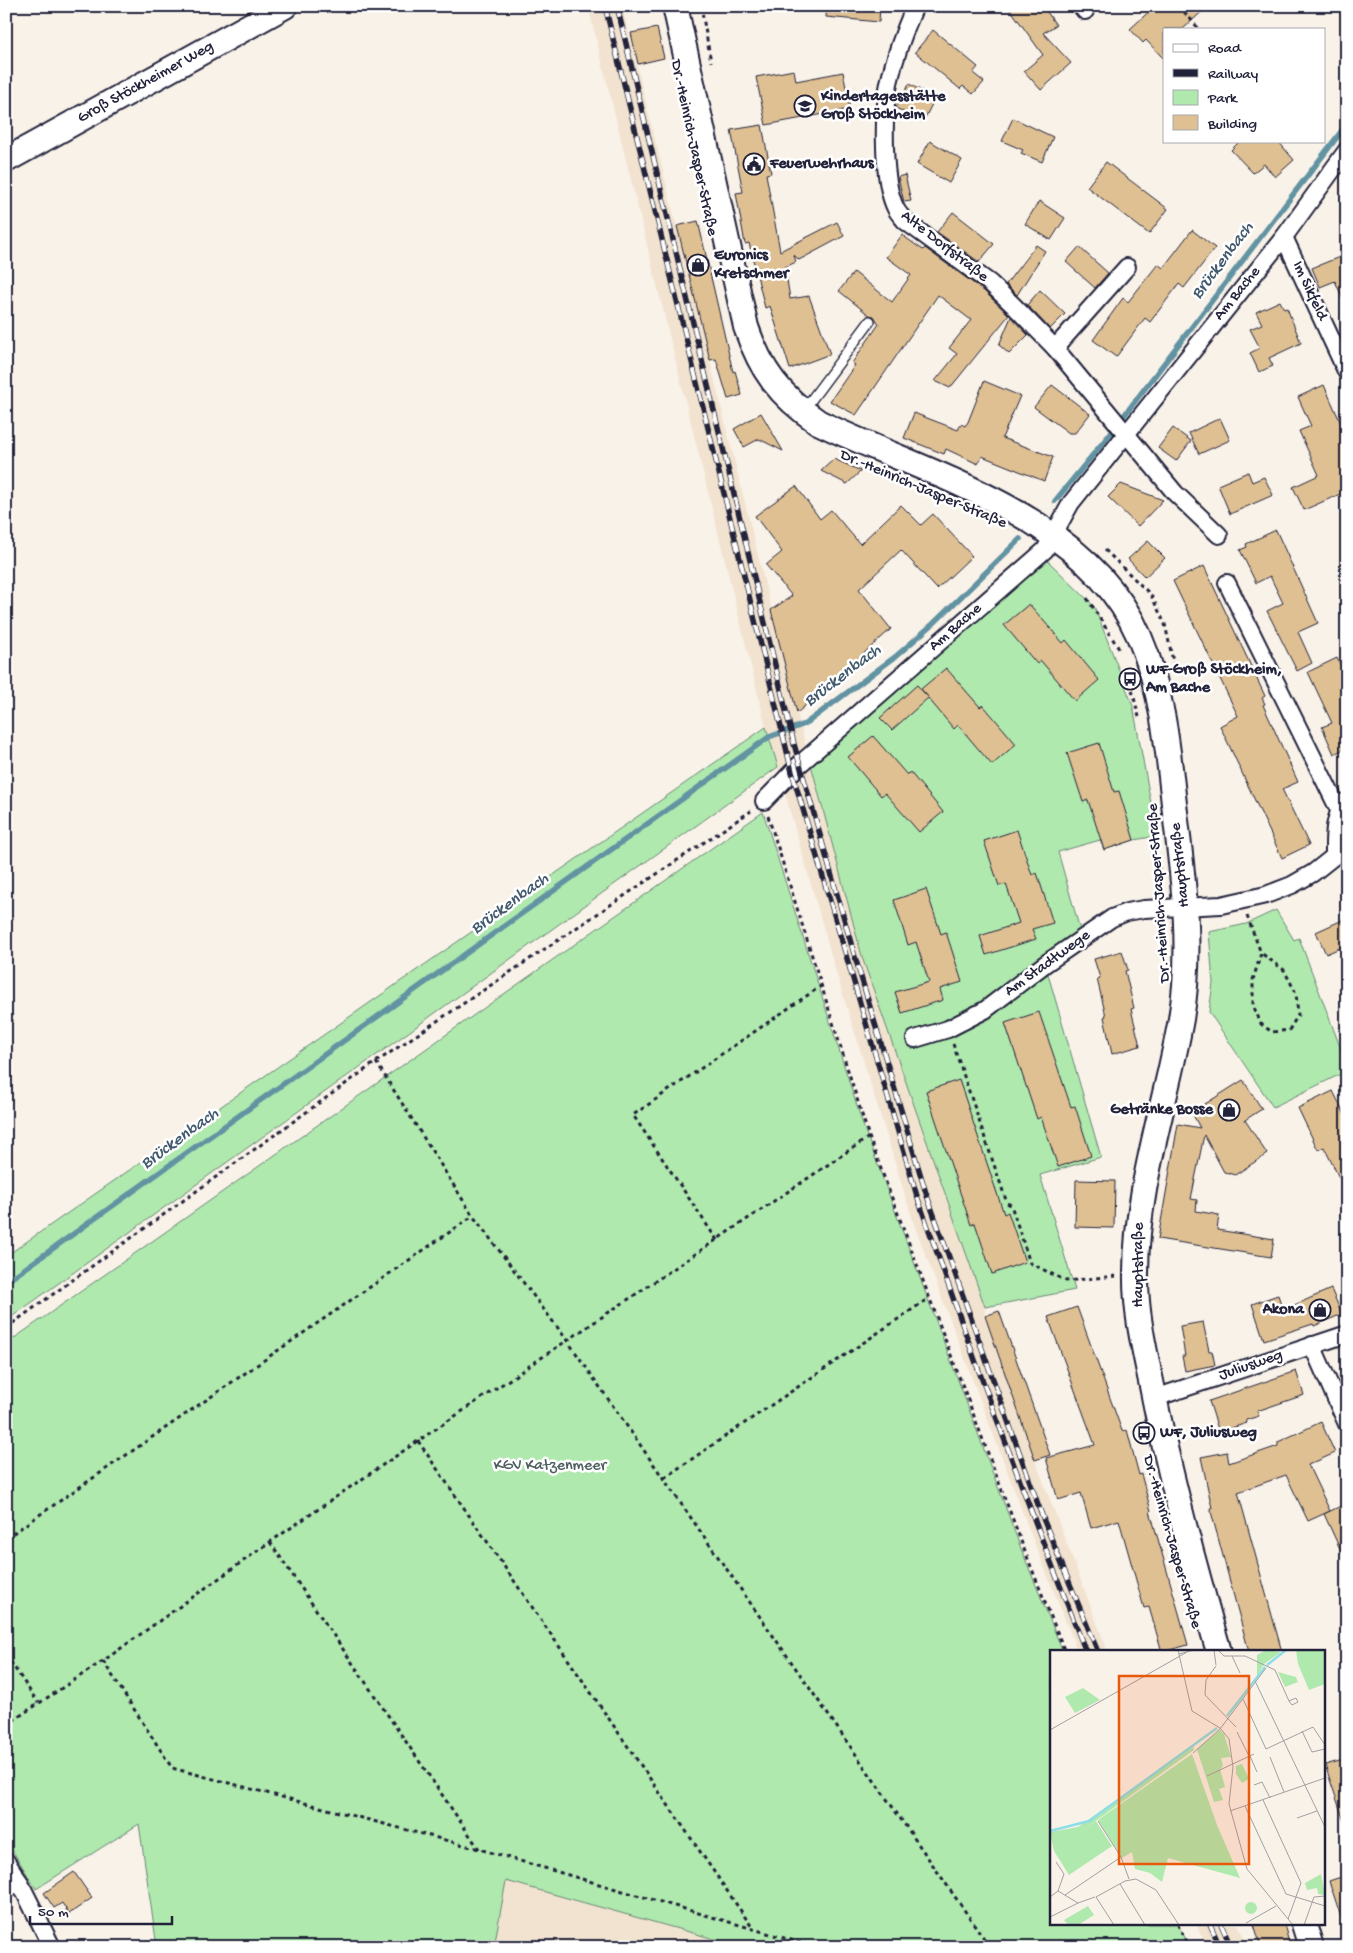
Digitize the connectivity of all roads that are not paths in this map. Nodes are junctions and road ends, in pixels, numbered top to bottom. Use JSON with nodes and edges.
{"nodes":[{"id":1,"x":285,"y":6,"type":"edge"},
{"id":2,"x":675,"y":6,"type":"edge"},
{"id":3,"x":915,"y":6,"type":"edge"},
{"id":4,"x":1347,"y":150,"type":"edge"},
{"id":5,"x":6,"y":160,"type":"edge"},
{"id":6,"x":1284,"y":237,"type":"junction"},
{"id":7,"x":1127,"y":267,"type":"dead end"},
{"id":8,"x":870,"y":322,"type":"dead end"},
{"id":9,"x":1055,"y":348,"type":"junction"},
{"id":10,"x":1347,"y":373,"type":"edge"},
{"id":11,"x":803,"y":412,"type":"junction"},
{"id":12,"x":1126,"y":435,"type":"junction"},
{"id":13,"x":1219,"y":535,"type":"dead end"},
{"id":14,"x":1053,"y":536,"type":"junction"},
{"id":15,"x":1227,"y":582,"type":"dead end"},
{"id":16,"x":764,"y":802,"type":"road end"},
{"id":17,"x":1343,"y":805,"type":"edge"},
{"id":18,"x":1341,"y":850,"type":"edge"},
{"id":19,"x":1186,"y":907,"type":"junction"},
{"id":20,"x":914,"y":1039,"type":"dead end"},
{"id":21,"x":1347,"y":1334,"type":"edge"},
{"id":22,"x":1312,"y":1345,"type":"junction"},
{"id":23,"x":1155,"y":1398,"type":"junction"},
{"id":24,"x":1347,"y":1424,"type":"edge"},
{"id":25,"x":1218,"y":1650,"type":"edge"},
{"id":26,"x":6,"y":1861,"type":"edge"},
{"id":27,"x":13,"y":1886,"type":"edge"},
{"id":28,"x":1305,"y":1926,"type":"edge"},
{"id":29,"x":52,"y":1947,"type":"edge"},
{"id":30,"x":1312,"y":1947,"type":"edge"}],
"edges":[{"from":1,"to":5,"type":"street","name":"Groß Stöckheimer Weg"},
{"from":2,"to":11,"type":"street","name":"Hauptstraße"},
{"from":3,"to":9,"type":"street","name":"Alte Dorfstraße"},
{"from":4,"to":6,"type":"street","name":"Am Bache"},
{"from":6,"to":10,"type":"street","name":"Im Sikfeld"},
{"from":6,"to":12,"type":"street","name":"Am Bache"},
{"from":7,"to":9,"type":"street"},
{"from":8,"to":11,"type":"lane"},
{"from":9,"to":12,"type":"street","name":"Alte Dorfstraße"},
{"from":11,"to":14,"type":"street","name":"Hauptstraße"},
{"from":12,"to":13,"type":"street"},
{"from":12,"to":14,"type":"street","name":"Am Bache"},
{"from":14,"to":16,"type":"street","name":"Am Bache"},
{"from":14,"to":19,"type":"street","name":"Hauptstraße"},
{"from":15,"to":17,"type":"street"},
{"from":17,"to":18,"type":"street"},
{"from":18,"to":19,"type":"street","name":"Am Stadtwege"},
{"from":19,"to":20,"type":"street","name":"Am Stadtwege"},
{"from":19,"to":23,"type":"street","name":"Hauptstraße"},
{"from":21,"to":22,"type":"street","name":"Juliusweg"},
{"from":22,"to":23,"type":"street","name":"Juliusweg"},
{"from":22,"to":24,"type":"street"},
{"from":23,"to":25,"type":"street","name":"Dr.-Heinrich-Jasper-Straße"},
{"from":26,"to":27,"type":"street"},
{"from":27,"to":29,"type":"street"},
{"from":28,"to":30,"type":"street"}]}
